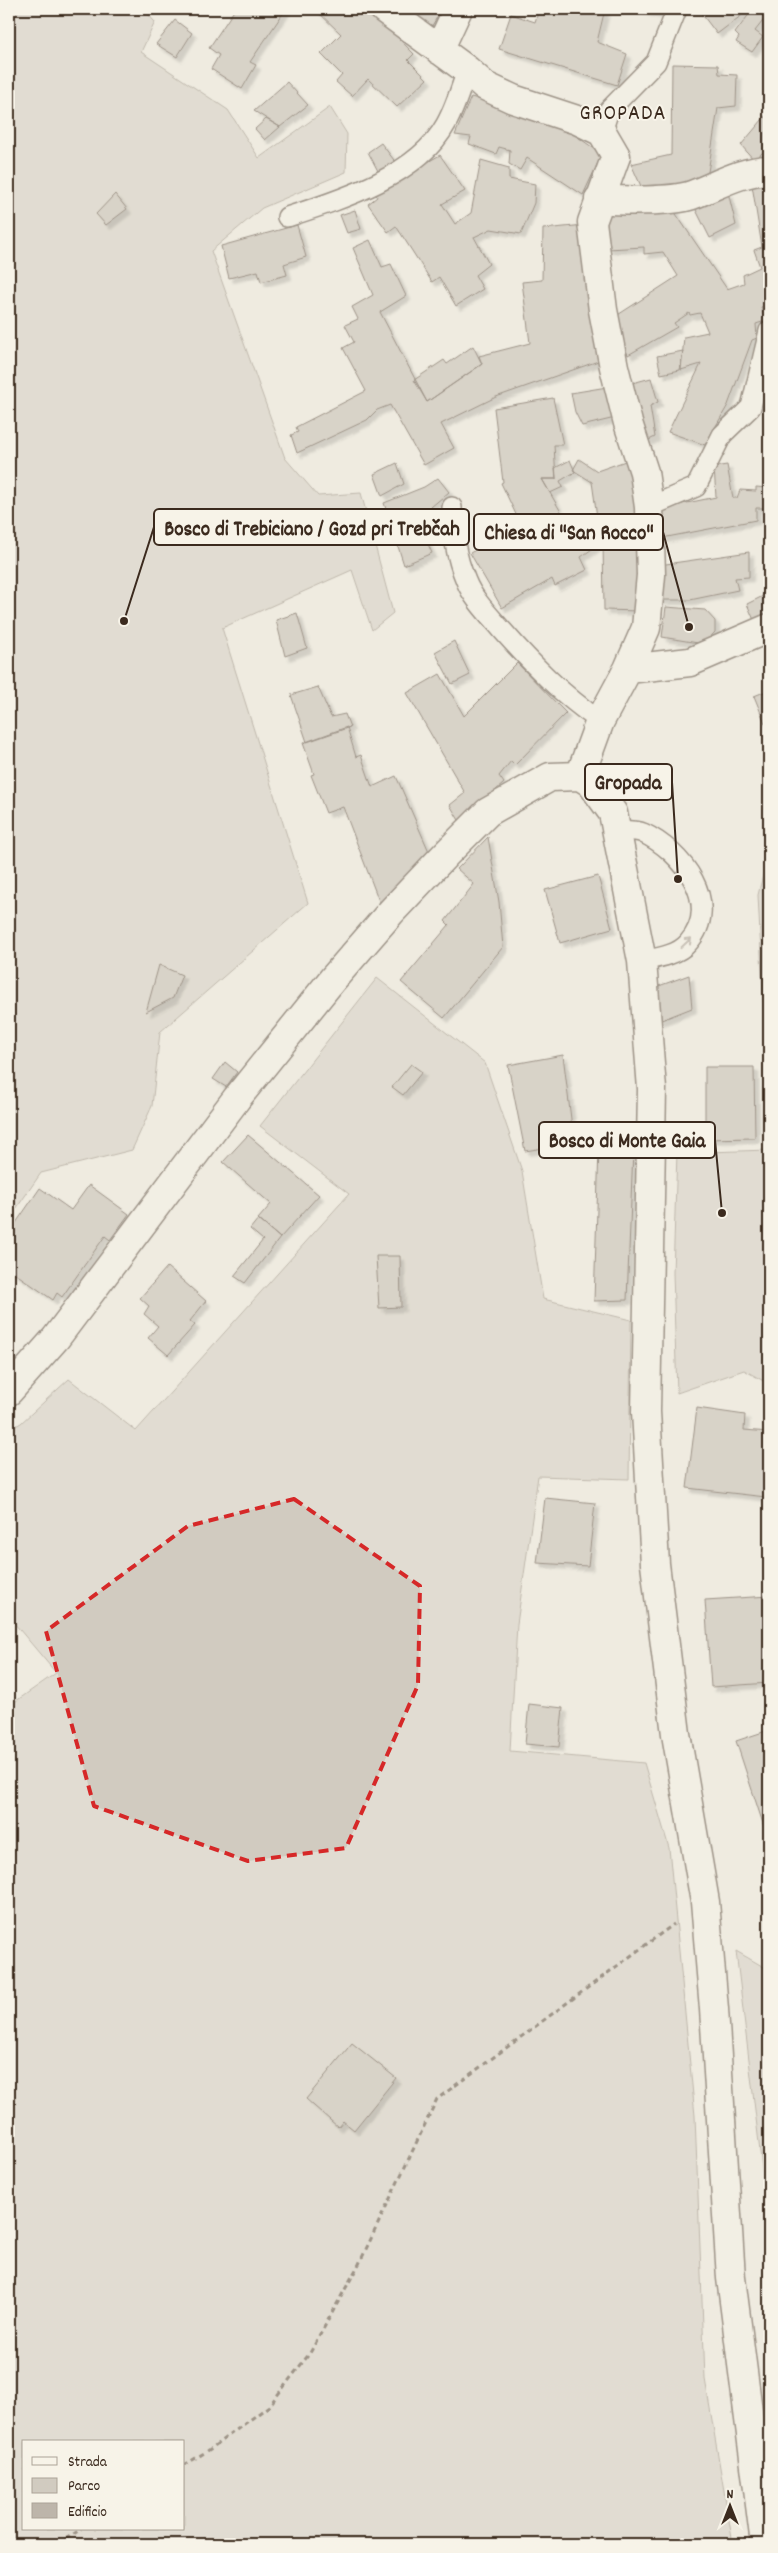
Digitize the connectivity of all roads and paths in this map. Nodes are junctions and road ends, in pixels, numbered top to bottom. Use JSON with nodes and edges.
{"nodes":[{"id":1,"x":384,"y":9,"type":"edge"},
{"id":2,"x":458,"y":9,"type":"edge"},
{"id":3,"x":677,"y":9,"type":"edge"},
{"id":4,"x":438,"y":50,"type":"junction"},
{"id":5,"x":468,"y":70,"type":"junction"},
{"id":6,"x":602,"y":132,"type":"junction"},
{"id":7,"x":769,"y":170,"type":"edge"},
{"id":8,"x":599,"y":199,"type":"junction"},
{"id":9,"x":287,"y":217,"type":"dead end"},
{"id":10,"x":769,"y":331,"type":"edge"},
{"id":11,"x":452,"y":507,"type":"dead end"},
{"id":12,"x":649,"y":507,"type":"junction"},
{"id":13,"x":769,"y":628,"type":"edge"},
{"id":14,"x":628,"y":669,"type":"junction"},
{"id":15,"x":600,"y":721,"type":"junction"},
{"id":16,"x":580,"y":776,"type":"junction"},
{"id":17,"x":617,"y":830,"type":"junction"},
{"id":18,"x":642,"y":962,"type":"junction"},
{"id":19,"x":9,"y":1392,"type":"edge"},
{"id":20,"x":705,"y":1902,"type":"junction"},
{"id":21,"x":185,"y":2464,"type":"edge"},
{"id":22,"x":80,"y":2530,"type":"edge"},
{"id":23,"x":58,"y":2544,"type":"edge"},
{"id":24,"x":764,"y":2544,"type":"edge"}],
"edges":[{"from":1,"to":4,"type":"street"},
{"from":2,"to":4,"type":"street"},
{"from":3,"to":6,"type":"lane"},
{"from":4,"to":5,"type":"street"},
{"from":5,"to":6,"type":"street"},
{"from":5,"to":9,"type":"lane"},
{"from":6,"to":8,"type":"street"},
{"from":7,"to":8,"type":"street"},
{"from":8,"to":12,"type":"street"},
{"from":10,"to":12,"type":"lane"},
{"from":11,"to":15,"type":"lane"},
{"from":12,"to":14,"type":"street"},
{"from":13,"to":14,"type":"street"},
{"from":14,"to":15,"type":"street"},
{"from":15,"to":16,"type":"street"},
{"from":16,"to":17,"type":"street"},
{"from":16,"to":19,"type":"street"},
{"from":17,"to":18,"type":"street"},
{"from":18,"to":17,"type":"lane","one_way":true},
{"from":18,"to":20,"type":"street"},
{"from":20,"to":21,"type":"path"},
{"from":20,"to":24,"type":"street"},
{"from":22,"to":23,"type":"path"}]}
